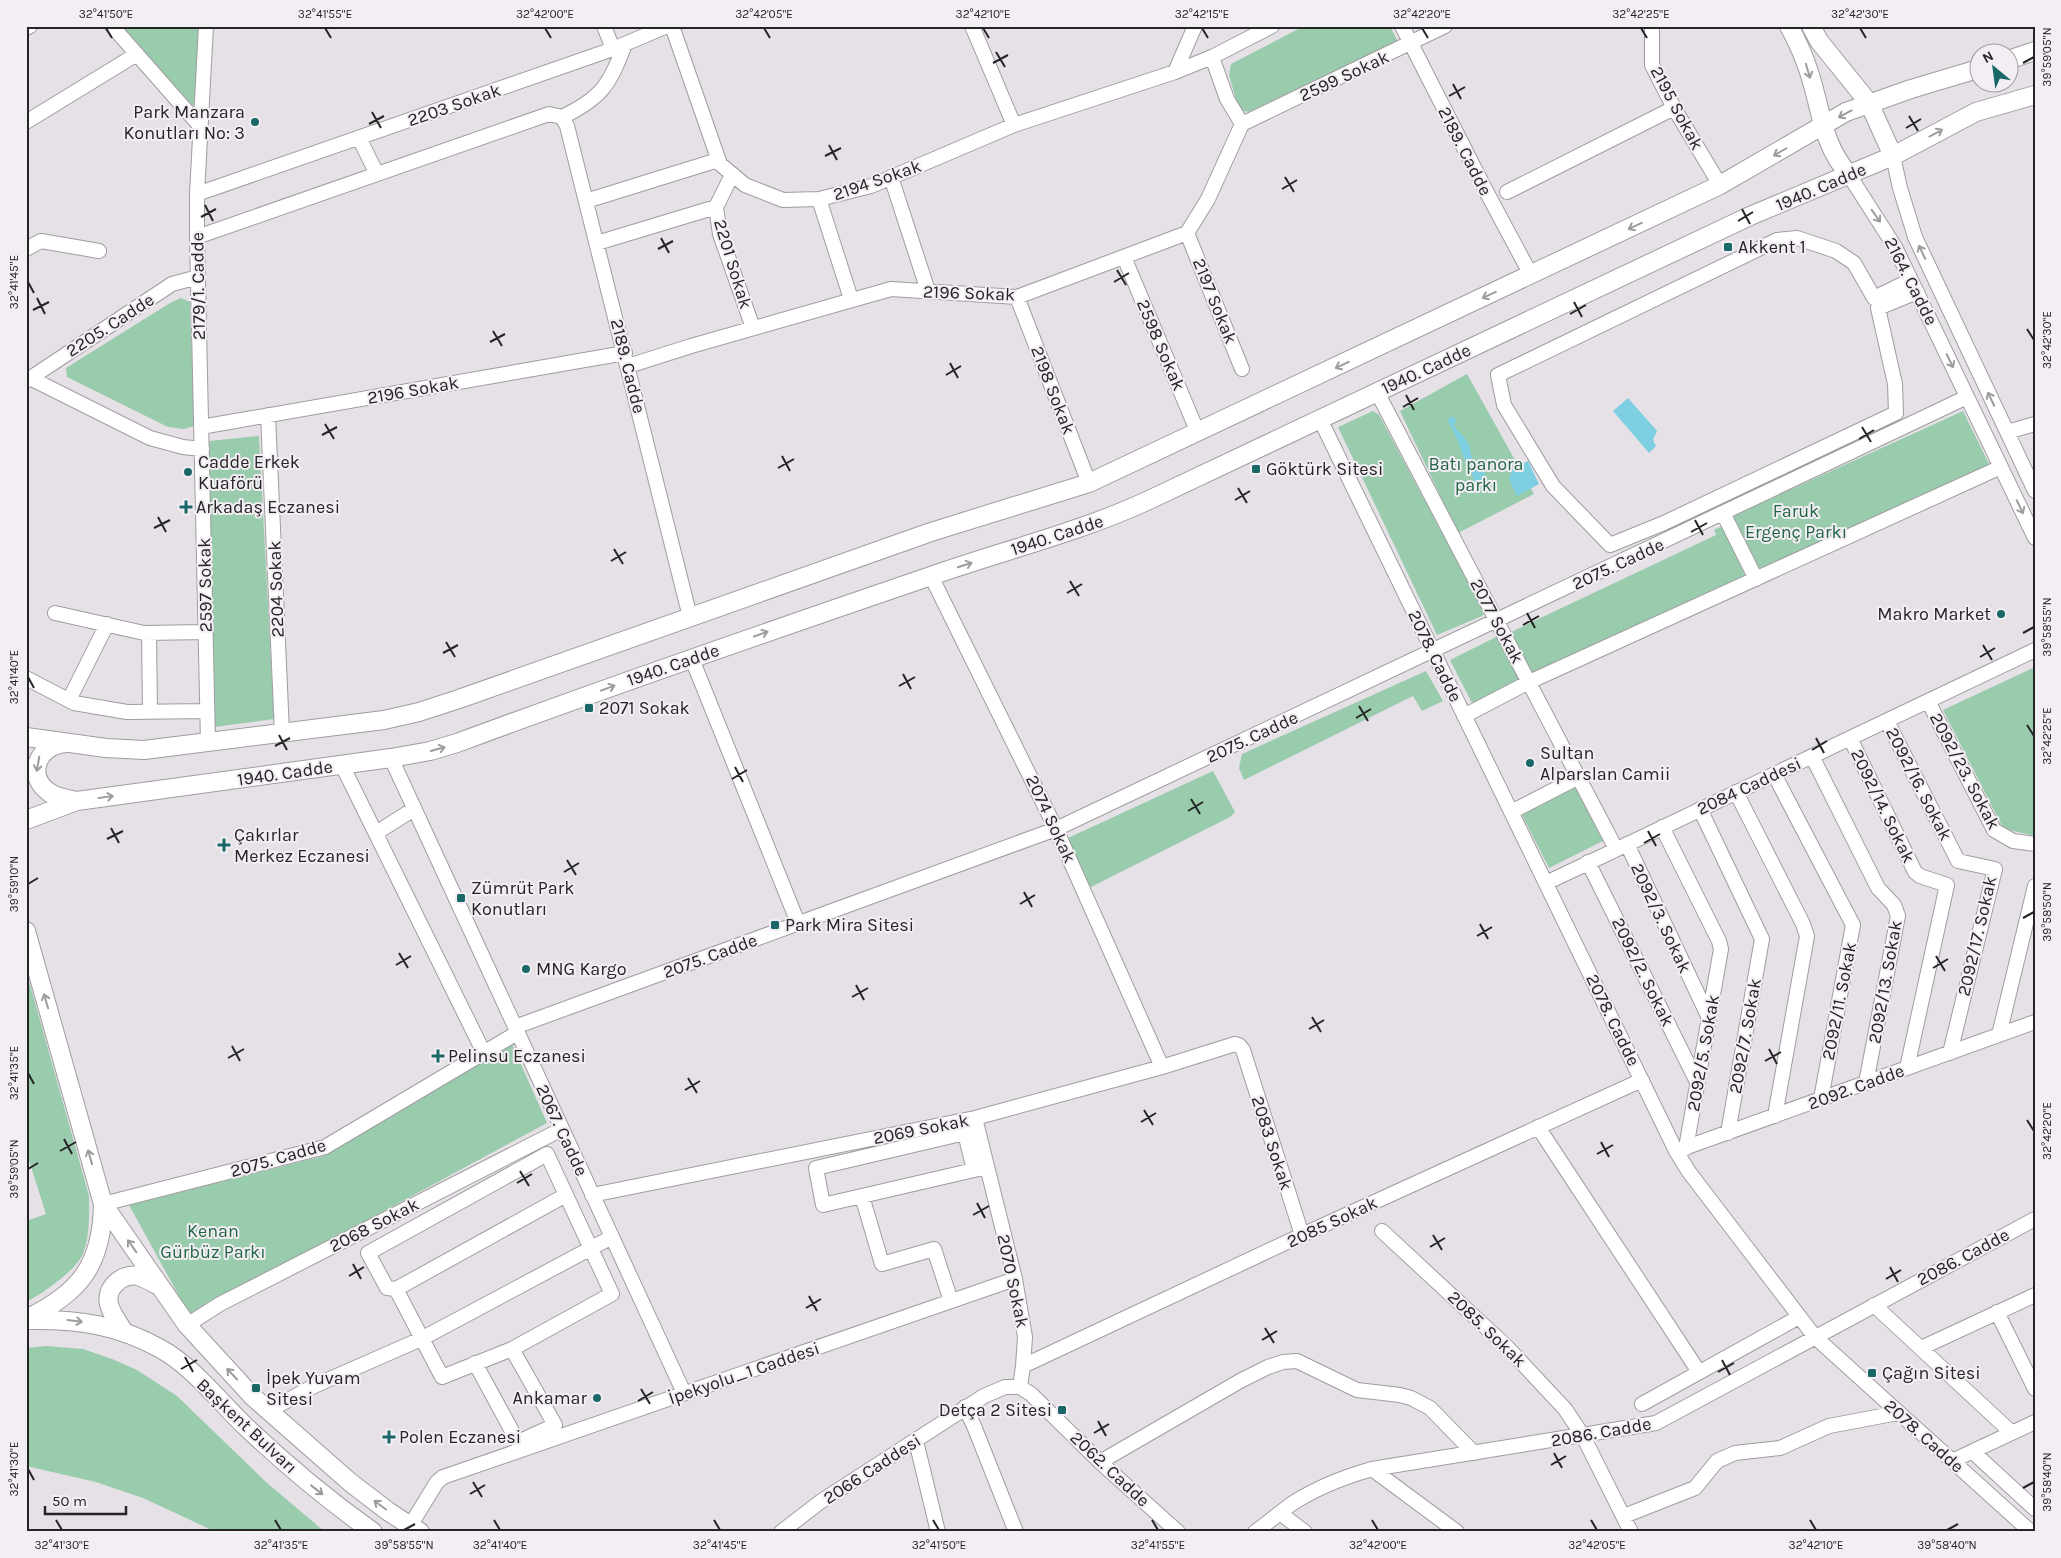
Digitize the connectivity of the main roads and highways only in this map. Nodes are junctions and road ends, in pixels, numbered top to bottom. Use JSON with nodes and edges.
{"nodes":[{"id":1,"x":1789,"y":26,"type":"edge"},
{"id":2,"x":1811,"y":26,"type":"edge"},
{"id":3,"x":2035,"y":51,"type":"edge"},
{"id":4,"x":2018,"y":57,"type":"edge"},
{"id":5,"x":1968,"y":72,"type":"edge"},
{"id":6,"x":2035,"y":95,"type":"edge"},
{"id":7,"x":1869,"y":103,"type":"junction"},
{"id":8,"x":1822,"y":127,"type":"junction"},
{"id":9,"x":1893,"y":156,"type":"junction"},
{"id":10,"x":1849,"y":175,"type":"junction"},
{"id":11,"x":26,"y":737,"type":"edge"},
{"id":12,"x":76,"y":742,"type":"junction"},
{"id":13,"x":77,"y":801,"type":"junction"},
{"id":14,"x":26,"y":820,"type":"edge"},
{"id":15,"x":26,"y":930,"type":"edge"},
{"id":16,"x":103,"y":1204,"type":"junction"},
{"id":17,"x":160,"y":1286,"type":"junction"},
{"id":18,"x":26,"y":1320,"type":"edge"},
{"id":19,"x":124,"y":1332,"type":"junction"},
{"id":20,"x":415,"y":1529,"type":"edge"},
{"id":21,"x":373,"y":1532,"type":"edge"}],
"edges":[{"from":1,"to":8,"type":"main road","name":"2164. Cadde","one_way":true},
{"from":2,"to":7,"type":"main road","name":"2164. Cadde"},
{"from":3,"to":4,"type":"main road"},
{"from":5,"to":7,"type":"main road"},
{"from":9,"to":6,"type":"main road","name":"1940. Cadde","one_way":true},
{"from":7,"to":8,"type":"main road","one_way":true},
{"from":7,"to":9,"type":"main road","name":"2164. Cadde"},
{"from":8,"to":10,"type":"main road","name":"2164. Cadde"},
{"from":8,"to":12,"type":"main road","one_way":true},
{"from":9,"to":10,"type":"main road","name":"1940. Cadde"},
{"from":13,"to":10,"type":"main road","name":"1940. Cadde","one_way":true},
{"from":11,"to":12,"type":"main road"},
{"from":12,"to":13,"type":"main road","one_way":true},
{"from":13,"to":14,"type":"main road","name":"1940. Cadde"},
{"from":16,"to":15,"type":"main road","one_way":true},
{"from":17,"to":16,"type":"main road","name":"Başkent Bulvarı","one_way":true},
{"from":16,"to":18,"type":"main road"},
{"from":17,"to":19,"type":"main road"},
{"from":20,"to":17,"type":"main road","name":"Başkent Bulvarı","one_way":true},
{"from":18,"to":19,"type":"main road","name":"Başkent Bulvarı","one_way":true},
{"from":19,"to":21,"type":"main road","name":"Başkent Bulvarı","one_way":true}]}
